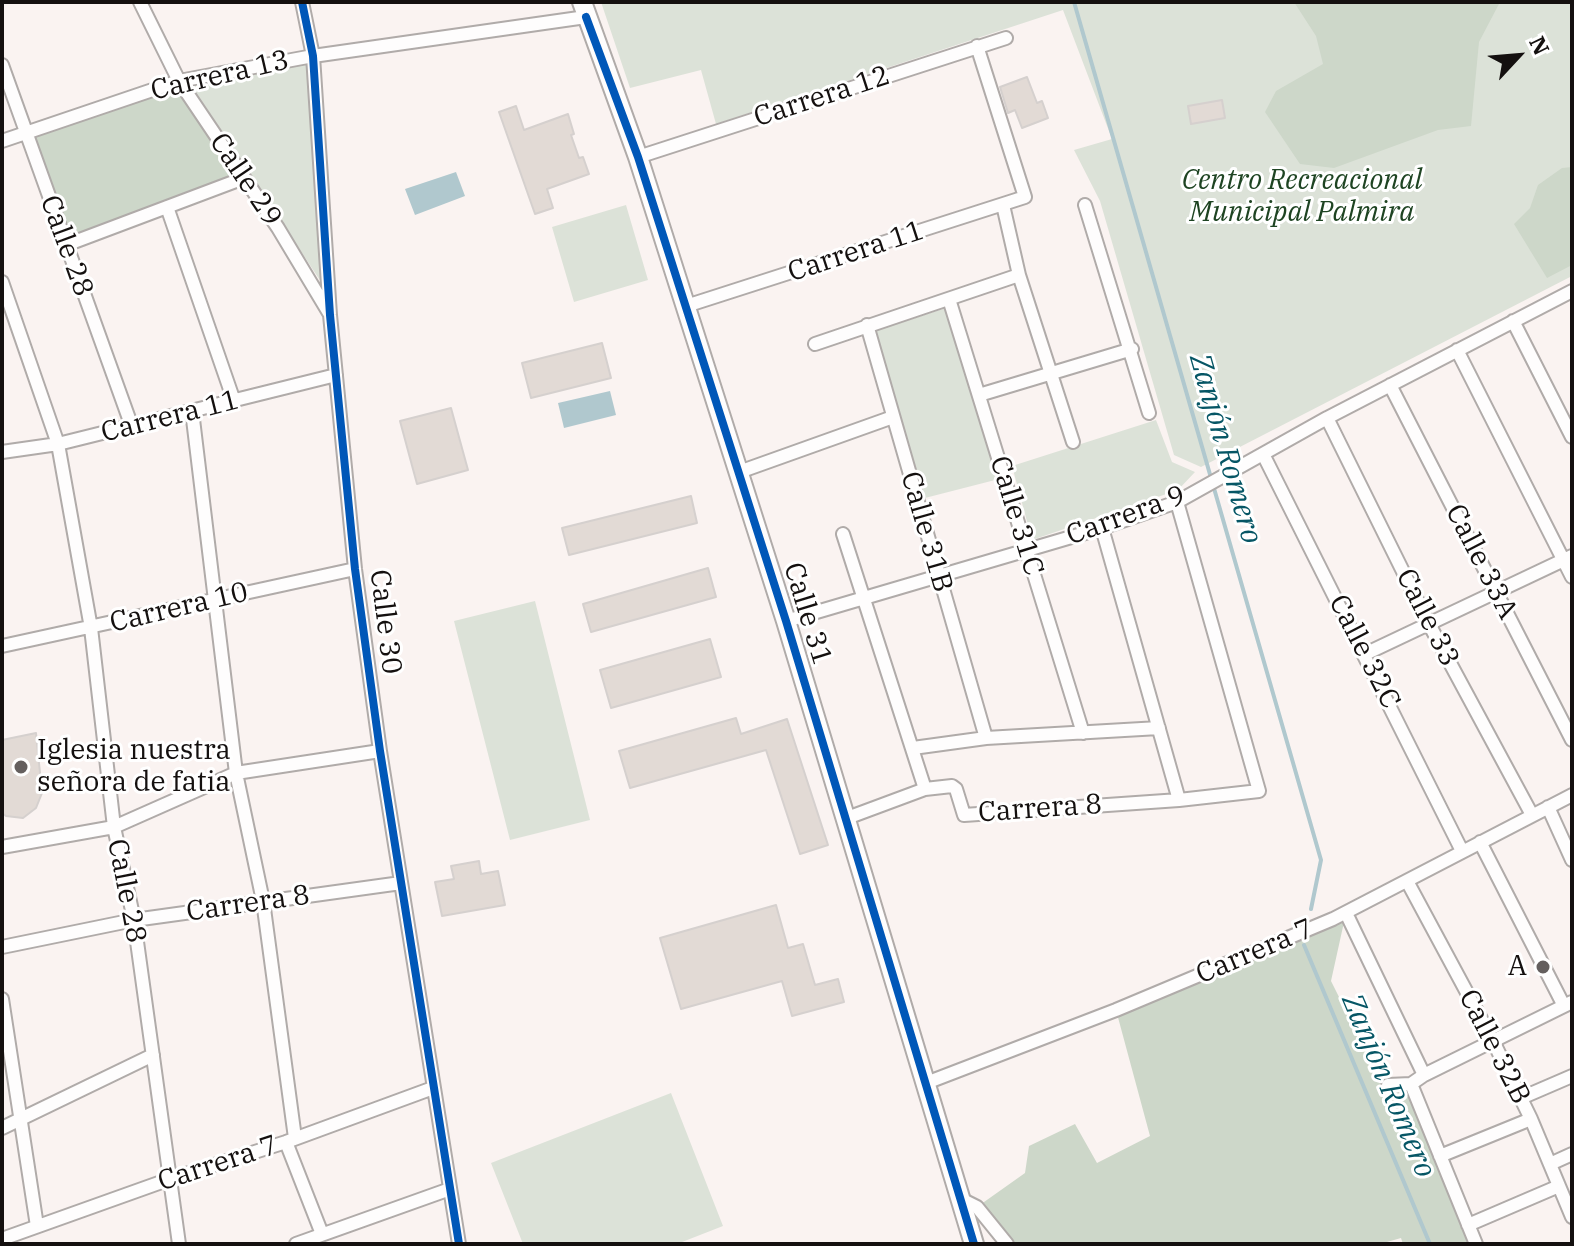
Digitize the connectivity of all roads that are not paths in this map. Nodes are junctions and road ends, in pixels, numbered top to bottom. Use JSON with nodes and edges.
{"nodes":[{"id":1,"x":140,"y":2,"type":"edge"},
{"id":2,"x":302,"y":2,"type":"edge"},
{"id":3,"x":584,"y":10,"type":"edge"},
{"id":4,"x":1006,"y":38,"type":"dead end"},
{"id":5,"x":977,"y":46,"type":"junction"},
{"id":6,"x":313,"y":56,"type":"junction"},
{"id":7,"x":2,"y":65,"type":"edge"},
{"id":8,"x":179,"y":81,"type":"junction"},
{"id":9,"x":25,"y":133,"type":"junction"},
{"id":10,"x":2,"y":141,"type":"edge"},
{"id":11,"x":638,"y":157,"type":"junction"},
{"id":12,"x":244,"y":178,"type":"junction"},
{"id":13,"x":1003,"y":205,"type":"junction"},
{"id":14,"x":1085,"y":205,"type":"dead end"},
{"id":15,"x":167,"y":207,"type":"junction"},
{"id":16,"x":66,"y":245,"type":"junction"},
{"id":17,"x":1019,"y":275,"type":"junction"},
{"id":18,"x":2,"y":282,"type":"edge"},
{"id":19,"x":1572,"y":291,"type":"edge"},
{"id":20,"x":949,"y":299,"type":"junction"},
{"id":21,"x":686,"y":306,"type":"junction"},
{"id":22,"x":330,"y":315,"type":"junction"},
{"id":23,"x":1513,"y":321,"type":"junction"},
{"id":24,"x":867,"y":325,"type":"junction"},
{"id":25,"x":815,"y":344,"type":"dead end"},
{"id":26,"x":1132,"y":349,"type":"junction"},
{"id":27,"x":1457,"y":350,"type":"junction"},
{"id":28,"x":1051,"y":373,"type":"junction"},
{"id":29,"x":336,"y":375,"type":"junction"},
{"id":30,"x":1390,"y":385,"type":"junction"},
{"id":31,"x":979,"y":395,"type":"junction"},
{"id":32,"x":234,"y":401,"type":"junction"},
{"id":33,"x":192,"y":411,"type":"junction"},
{"id":34,"x":1149,"y":413,"type":"dead end"},
{"id":35,"x":893,"y":417,"type":"junction"},
{"id":36,"x":1327,"y":418,"type":"junction"},
{"id":37,"x":132,"y":427,"type":"junction"},
{"id":38,"x":1572,"y":437,"type":"edge"},
{"id":39,"x":1073,"y":442,"type":"dead end"},
{"id":40,"x":58,"y":444,"type":"junction"},
{"id":41,"x":2,"y":452,"type":"edge"},
{"id":42,"x":1263,"y":454,"type":"junction"},
{"id":43,"x":739,"y":472,"type":"junction"},
{"id":44,"x":1177,"y":502,"type":"junction"},
{"id":45,"x":1102,"y":528,"type":"junction"},
{"id":46,"x":843,"y":534,"type":"dead end"},
{"id":47,"x":1027,"y":550,"type":"junction"},
{"id":48,"x":1568,"y":558,"type":"edge"},
{"id":49,"x":355,"y":569,"type":"junction"},
{"id":50,"x":938,"y":576,"type":"junction"},
{"id":51,"x":1572,"y":577,"type":"edge"},
{"id":52,"x":1496,"y":592,"type":"junction"},
{"id":53,"x":863,"y":598,"type":"junction"},
{"id":54,"x":216,"y":599,"type":"junction"},
{"id":55,"x":786,"y":621,"type":"junction"},
{"id":56,"x":1429,"y":624,"type":"junction"},
{"id":57,"x":91,"y":628,"type":"junction"},
{"id":58,"x":2,"y":646,"type":"edge"},
{"id":59,"x":1365,"y":654,"type":"junction"},
{"id":60,"x":1159,"y":728,"type":"junction"},
{"id":61,"x":1083,"y":733,"type":"junction"},
{"id":62,"x":986,"y":738,"type":"junction"},
{"id":63,"x":1572,"y":740,"type":"edge"},
{"id":64,"x":913,"y":748,"type":"junction"},
{"id":65,"x":380,"y":751,"type":"junction"},
{"id":66,"x":236,"y":773,"type":"junction"},
{"id":67,"x":925,"y":789,"type":"junction"},
{"id":68,"x":1572,"y":795,"type":"edge"},
{"id":69,"x":1179,"y":800,"type":"junction"},
{"id":70,"x":1548,"y":807,"type":"junction"},
{"id":71,"x":1532,"y":815,"type":"junction"},
{"id":72,"x":847,"y":818,"type":"junction"},
{"id":73,"x":114,"y":827,"type":"junction"},
{"id":74,"x":1480,"y":842,"type":"junction"},
{"id":75,"x":2,"y":847,"type":"edge"},
{"id":76,"x":1462,"y":851,"type":"junction"},
{"id":77,"x":1572,"y":860,"type":"edge"},
{"id":78,"x":1407,"y":881,"type":"junction"},
{"id":79,"x":401,"y":883,"type":"junction"},
{"id":80,"x":263,"y":901,"type":"junction"},
{"id":81,"x":1346,"y":913,"type":"junction"},
{"id":82,"x":134,"y":920,"type":"junction"},
{"id":83,"x":2,"y":947,"type":"edge"},
{"id":84,"x":2,"y":999,"type":"edge"},
{"id":85,"x":1568,"y":1004,"type":"edge"},
{"id":86,"x":1493,"y":1041,"type":"junction"},
{"id":87,"x":153,"y":1055,"type":"junction"},
{"id":88,"x":1424,"y":1075,"type":"junction"},
{"id":89,"x":1572,"y":1076,"type":"edge"},
{"id":90,"x":926,"y":1083,"type":"junction"},
{"id":91,"x":1411,"y":1084,"type":"junction"},
{"id":92,"x":1388,"y":1085,"type":"dead end"},
{"id":93,"x":433,"y":1088,"type":"junction"},
{"id":94,"x":1521,"y":1098,"type":"junction"},
{"id":95,"x":1531,"y":1119,"type":"junction"},
{"id":96,"x":21,"y":1120,"type":"junction"},
{"id":97,"x":2,"y":1128,"type":"edge"},
{"id":98,"x":291,"y":1140,"type":"junction"},
{"id":99,"x":1572,"y":1154,"type":"edge"},
{"id":100,"x":1440,"y":1156,"type":"junction"},
{"id":101,"x":1550,"y":1164,"type":"junction"},
{"id":102,"x":170,"y":1179,"type":"junction"},
{"id":103,"x":1559,"y":1186,"type":"junction"},
{"id":104,"x":450,"y":1189,"type":"junction"},
{"id":105,"x":961,"y":1199,"type":"junction"},
{"id":106,"x":1572,"y":1217,"type":"edge"},
{"id":107,"x":1468,"y":1225,"type":"junction"},
{"id":108,"x":37,"y":1226,"type":"junction"},
{"id":109,"x":322,"y":1234,"type":"junction"},
{"id":110,"x":2,"y":1239,"type":"edge"},
{"id":111,"x":179,"y":1244,"type":"edge"},
{"id":112,"x":296,"y":1244,"type":"edge"},
{"id":113,"x":459,"y":1244,"type":"edge"},
{"id":114,"x":974,"y":1244,"type":"edge"},
{"id":115,"x":1007,"y":1244,"type":"edge"},
{"id":116,"x":1476,"y":1244,"type":"edge"}],
"edges":[{"from":1,"to":8,"type":"street","name":"Calle 29"},
{"from":2,"to":6,"type":"street","name":"Calle 30"},
{"from":3,"to":6,"type":"street","name":"Carrera 13"},
{"from":3,"to":11,"type":"main road","name":"Calle 31"},
{"from":4,"to":5,"type":"street","name":"Carrera 12"},
{"from":5,"to":11,"type":"street","name":"Carrera 12"},
{"from":5,"to":13,"type":"street","name":"Carrera 11"},
{"from":6,"to":8,"type":"street","name":"Carrera 13"},
{"from":6,"to":22,"type":"street","name":"Calle 30"},
{"from":7,"to":9,"type":"street","name":"Calle 28"},
{"from":8,"to":9,"type":"street","name":"Carrera 13"},
{"from":8,"to":12,"type":"street","name":"Calle 29"},
{"from":9,"to":10,"type":"street","name":"Carrera 13"},
{"from":9,"to":16,"type":"street","name":"Calle 28"},
{"from":11,"to":21,"type":"main road","name":"Calle 31"},
{"from":12,"to":15,"type":"street"},
{"from":12,"to":22,"type":"street","name":"Calle 29"},
{"from":13,"to":17,"type":"street"},
{"from":13,"to":21,"type":"street","name":"Carrera 11"},
{"from":14,"to":26,"type":"street"},
{"from":15,"to":16,"type":"street"},
{"from":15,"to":32,"type":"street"},
{"from":16,"to":37,"type":"street","name":"Calle 28"},
{"from":17,"to":20,"type":"street"},
{"from":17,"to":28,"type":"street"},
{"from":18,"to":40,"type":"street","name":"Calle 28"},
{"from":19,"to":23,"type":"street","name":"Carrera 9"},
{"from":20,"to":24,"type":"street"},
{"from":20,"to":31,"type":"street","name":"Calle 31C"},
{"from":21,"to":43,"type":"main road","name":"Calle 31"},
{"from":22,"to":29,"type":"street","name":"Calle 30"},
{"from":23,"to":27,"type":"street","name":"Carrera 9"},
{"from":23,"to":38,"type":"street"},
{"from":24,"to":25,"type":"street"},
{"from":24,"to":35,"type":"street","name":"Calle 31B"},
{"from":26,"to":28,"type":"street"},
{"from":26,"to":34,"type":"street"},
{"from":27,"to":30,"type":"street","name":"Carrera 9"},
{"from":27,"to":48,"type":"street"},
{"from":28,"to":31,"type":"street"},
{"from":28,"to":39,"type":"street"},
{"from":29,"to":32,"type":"street","name":"Carrera 11"},
{"from":29,"to":49,"type":"street","name":"Calle 30"},
{"from":30,"to":36,"type":"street","name":"Carrera 9"},
{"from":30,"to":52,"type":"street","name":"Calle 33A"},
{"from":31,"to":47,"type":"street","name":"Calle 31C"},
{"from":32,"to":33,"type":"street","name":"Carrera 11"},
{"from":33,"to":37,"type":"street","name":"Carrera 11"},
{"from":33,"to":54,"type":"street"},
{"from":35,"to":43,"type":"street"},
{"from":35,"to":50,"type":"street","name":"Calle 31B"},
{"from":36,"to":42,"type":"street","name":"Carrera 9"},
{"from":36,"to":56,"type":"street","name":"Calle 33"},
{"from":37,"to":40,"type":"street","name":"Carrera 11"},
{"from":40,"to":41,"type":"street","name":"Carrera 11"},
{"from":40,"to":57,"type":"street","name":"Calle 28"},
{"from":42,"to":44,"type":"street","name":"Carrera 9"},
{"from":42,"to":59,"type":"street","name":"Calle 32C"},
{"from":43,"to":55,"type":"main road","name":"Calle 31"},
{"from":44,"to":45,"type":"street","name":"Carrera 9"},
{"from":44,"to":69,"type":"street","name":"Carrera 8"},
{"from":45,"to":47,"type":"street","name":"Carrera 9"},
{"from":45,"to":60,"type":"street"},
{"from":46,"to":53,"type":"street"},
{"from":47,"to":50,"type":"street","name":"Carrera 9"},
{"from":47,"to":61,"type":"street","name":"Calle 31C"},
{"from":48,"to":51,"type":"street"},
{"from":48,"to":52,"type":"street"},
{"from":49,"to":54,"type":"street","name":"Carrera 10"},
{"from":49,"to":65,"type":"street","name":"Calle 30"},
{"from":50,"to":53,"type":"street","name":"Carrera 9"},
{"from":50,"to":62,"type":"street","name":"Calle 31B"},
{"from":52,"to":56,"type":"street"},
{"from":52,"to":63,"type":"street","name":"Calle 33A"},
{"from":53,"to":55,"type":"street","name":"Carrera 9"},
{"from":53,"to":64,"type":"street"},
{"from":54,"to":57,"type":"street","name":"Carrera 10"},
{"from":54,"to":66,"type":"street"},
{"from":55,"to":72,"type":"main road","name":"Calle 31"},
{"from":56,"to":59,"type":"street"},
{"from":56,"to":71,"type":"street","name":"Calle 33"},
{"from":57,"to":58,"type":"street","name":"Carrera 10"},
{"from":57,"to":73,"type":"street","name":"Calle 28"},
{"from":59,"to":76,"type":"street","name":"Calle 32C"},
{"from":60,"to":61,"type":"street"},
{"from":60,"to":69,"type":"street"},
{"from":61,"to":62,"type":"street"},
{"from":62,"to":64,"type":"street"},
{"from":64,"to":67,"type":"street"},
{"from":65,"to":66,"type":"street"},
{"from":65,"to":79,"type":"street","name":"Calle 30"},
{"from":66,"to":73,"type":"street"},
{"from":66,"to":80,"type":"street"},
{"from":67,"to":69,"type":"street","name":"Carrera 8"},
{"from":67,"to":72,"type":"street"},
{"from":68,"to":70,"type":"street","name":"Carrera 7"},
{"from":70,"to":71,"type":"street","name":"Carrera 7"},
{"from":70,"to":77,"type":"street"},
{"from":71,"to":74,"type":"street","name":"Carrera 7"},
{"from":72,"to":90,"type":"main road","name":"Calle 31"},
{"from":73,"to":75,"type":"street"},
{"from":73,"to":82,"type":"street","name":"Calle 28"},
{"from":74,"to":76,"type":"street","name":"Carrera 7"},
{"from":74,"to":85,"type":"street"},
{"from":76,"to":78,"type":"street","name":"Carrera 7"},
{"from":78,"to":81,"type":"street","name":"Carrera 7"},
{"from":78,"to":86,"type":"street","name":"Calle 32B"},
{"from":79,"to":80,"type":"street","name":"Carrera 8"},
{"from":79,"to":93,"type":"street","name":"Calle 30"},
{"from":80,"to":82,"type":"street","name":"Carrera 8"},
{"from":80,"to":98,"type":"street"},
{"from":81,"to":88,"type":"street"},
{"from":81,"to":90,"type":"street","name":"Carrera 7"},
{"from":82,"to":83,"type":"street","name":"Carrera 8"},
{"from":82,"to":87,"type":"street","name":"Calle 28"},
{"from":84,"to":96,"type":"street"},
{"from":85,"to":86,"type":"street"},
{"from":86,"to":88,"type":"street"},
{"from":86,"to":94,"type":"street","name":"Calle 32B"},
{"from":87,"to":96,"type":"street"},
{"from":87,"to":102,"type":"street","name":"Calle 28"},
{"from":88,"to":91,"type":"street"},
{"from":89,"to":94,"type":"street"},
{"from":90,"to":105,"type":"main road","name":"Calle 31"},
{"from":91,"to":92,"type":"street"},
{"from":91,"to":100,"type":"street"},
{"from":93,"to":98,"type":"street","name":"Carrera 7"},
{"from":93,"to":104,"type":"street","name":"Calle 30"},
{"from":94,"to":95,"type":"street","name":"Calle 32B"},
{"from":95,"to":100,"type":"street"},
{"from":95,"to":101,"type":"street","name":"Calle 32B"},
{"from":96,"to":97,"type":"street"},
{"from":96,"to":108,"type":"street"},
{"from":98,"to":102,"type":"street","name":"Carrera 7"},
{"from":98,"to":109,"type":"street"},
{"from":99,"to":101,"type":"street"},
{"from":100,"to":107,"type":"street"},
{"from":101,"to":103,"type":"street","name":"Calle 32B"},
{"from":102,"to":108,"type":"street","name":"Carrera 7"},
{"from":102,"to":111,"type":"street","name":"Calle 28"},
{"from":103,"to":106,"type":"street","name":"Calle 32B"},
{"from":103,"to":107,"type":"street"},
{"from":104,"to":109,"type":"street"},
{"from":104,"to":113,"type":"street","name":"Calle 30"},
{"from":105,"to":114,"type":"main road","name":"Calle 31"},
{"from":105,"to":115,"type":"street"},
{"from":107,"to":116,"type":"street"},
{"from":108,"to":110,"type":"street","name":"Carrera 7"},
{"from":109,"to":112,"type":"street"}]}
